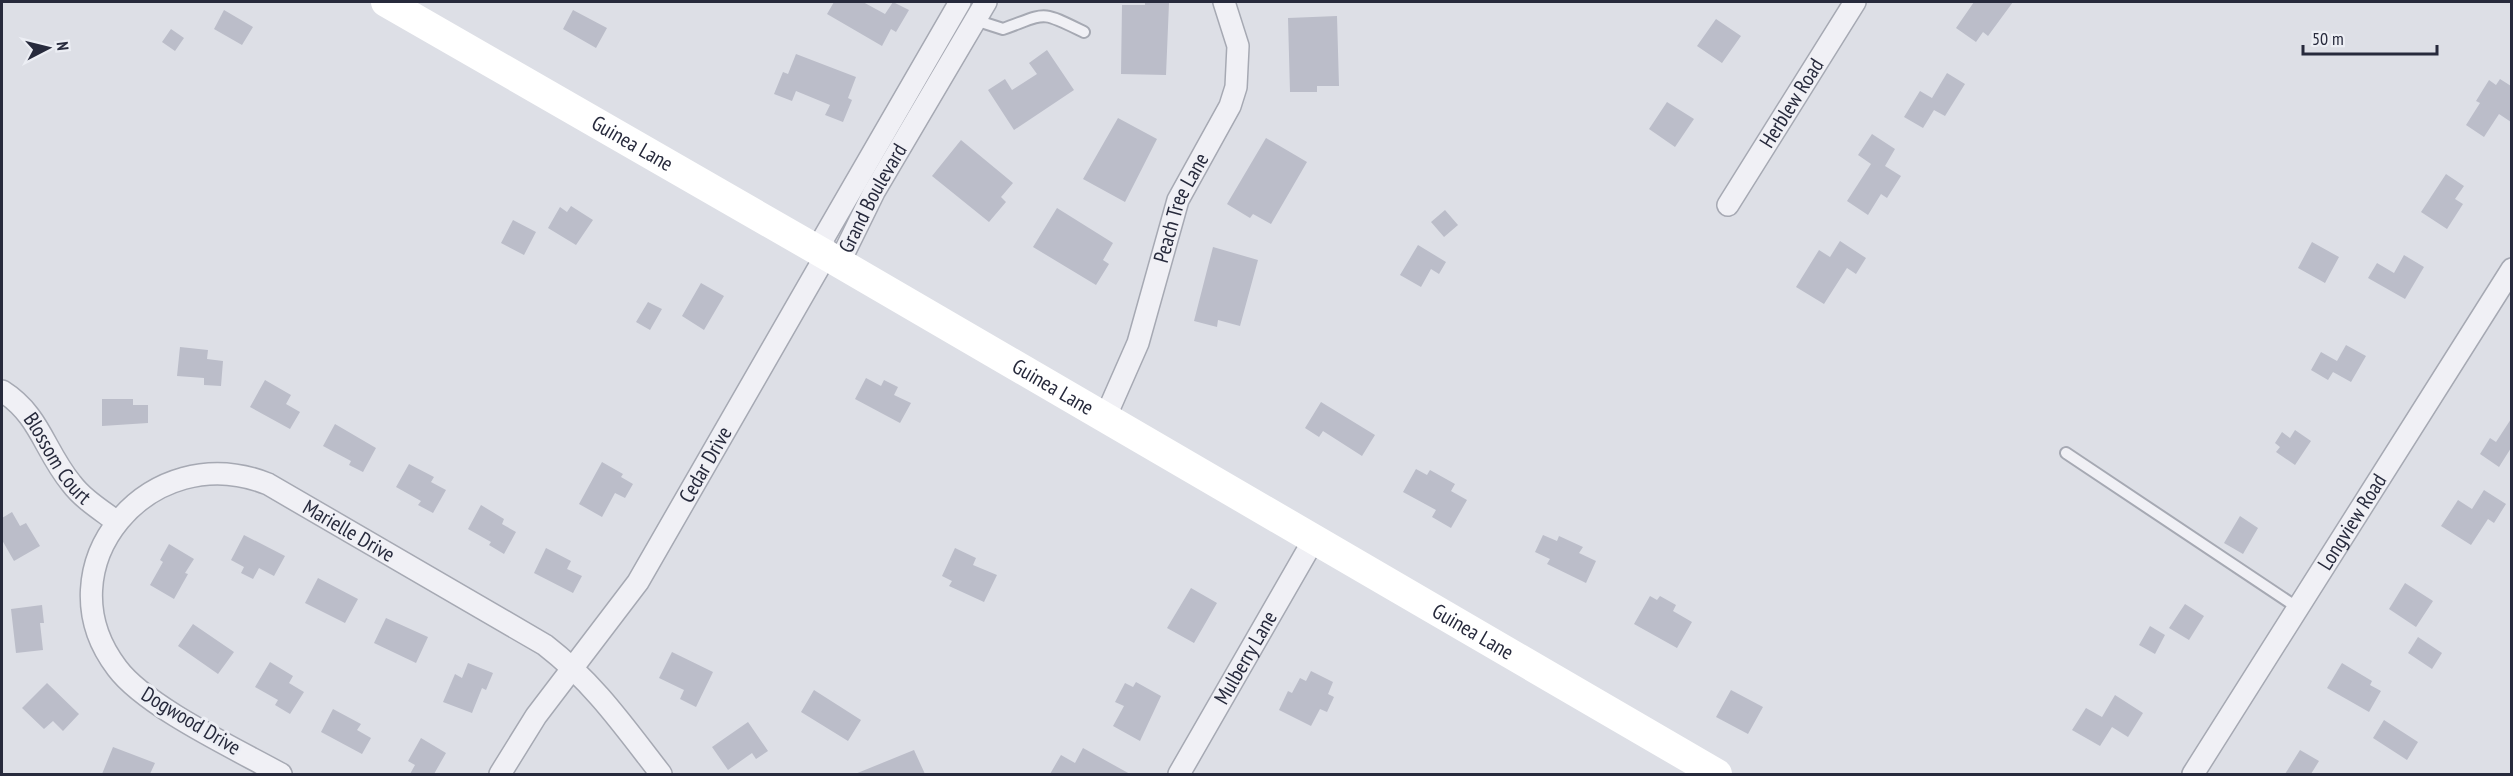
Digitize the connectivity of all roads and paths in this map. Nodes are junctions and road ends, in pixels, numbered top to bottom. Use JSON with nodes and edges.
{"nodes":[{"id":1,"x":386,"y":2,"type":"edge"},
{"id":2,"x":986,"y":2,"type":"edge"},
{"id":3,"x":1224,"y":2,"type":"edge"},
{"id":4,"x":1855,"y":2,"type":"edge"},
{"id":5,"x":953,"y":4,"type":"edge"},
{"id":6,"x":975,"y":20,"type":"junction"},
{"id":7,"x":1084,"y":32,"type":"dead end"},
{"id":8,"x":878,"y":166,"type":"junction"},
{"id":9,"x":1728,"y":205,"type":"dead end"},
{"id":10,"x":826,"y":255,"type":"junction"},
{"id":11,"x":2511,"y":269,"type":"edge"},
{"id":12,"x":2,"y":391,"type":"edge"},
{"id":13,"x":1105,"y":418,"type":"junction"},
{"id":14,"x":2066,"y":453,"type":"dead end"},
{"id":15,"x":117,"y":522,"type":"junction"},
{"id":16,"x":1313,"y":541,"type":"junction"},
{"id":17,"x":2298,"y":608,"type":"junction"},
{"id":18,"x":574,"y":667,"type":"junction"},
{"id":19,"x":281,"y":774,"type":"edge"},
{"id":20,"x":500,"y":774,"type":"edge"},
{"id":21,"x":661,"y":774,"type":"edge"},
{"id":22,"x":1179,"y":774,"type":"edge"},
{"id":23,"x":1717,"y":774,"type":"edge"},
{"id":24,"x":2193,"y":774,"type":"edge"}],
"edges":[{"from":1,"to":10,"type":"street","name":"Guinea Lane"},
{"from":2,"to":6,"type":"street","name":"Grand Boulevard"},
{"from":3,"to":13,"type":"street","name":"Peach Tree Lane"},
{"from":4,"to":9,"type":"street","name":"Herblew Road"},
{"from":5,"to":6,"type":"street"},
{"from":5,"to":8,"type":"street","name":"Grand Boulevard"},
{"from":6,"to":7,"type":"lane"},
{"from":6,"to":8,"type":"street","name":"Grand Boulevard"},
{"from":8,"to":10,"type":"street","name":"Grand Boulevard"},
{"from":10,"to":13,"type":"street","name":"Guinea Lane"},
{"from":10,"to":18,"type":"street","name":"Cedar Drive"},
{"from":11,"to":17,"type":"street","name":"Longview Road"},
{"from":12,"to":15,"type":"street","name":"Blossom Court"},
{"from":13,"to":16,"type":"street","name":"Guinea Lane"},
{"from":14,"to":17,"type":"lane"},
{"from":15,"to":18,"type":"street","name":"Marielle Drive"},
{"from":15,"to":19,"type":"street","name":"Dogwood Drive"},
{"from":16,"to":22,"type":"street","name":"Mulberry Lane"},
{"from":16,"to":23,"type":"street","name":"Guinea Lane"},
{"from":17,"to":24,"type":"street","name":"Longview Road"},
{"from":18,"to":20,"type":"street","name":"Cedar Drive"},
{"from":18,"to":21,"type":"street"}]}
